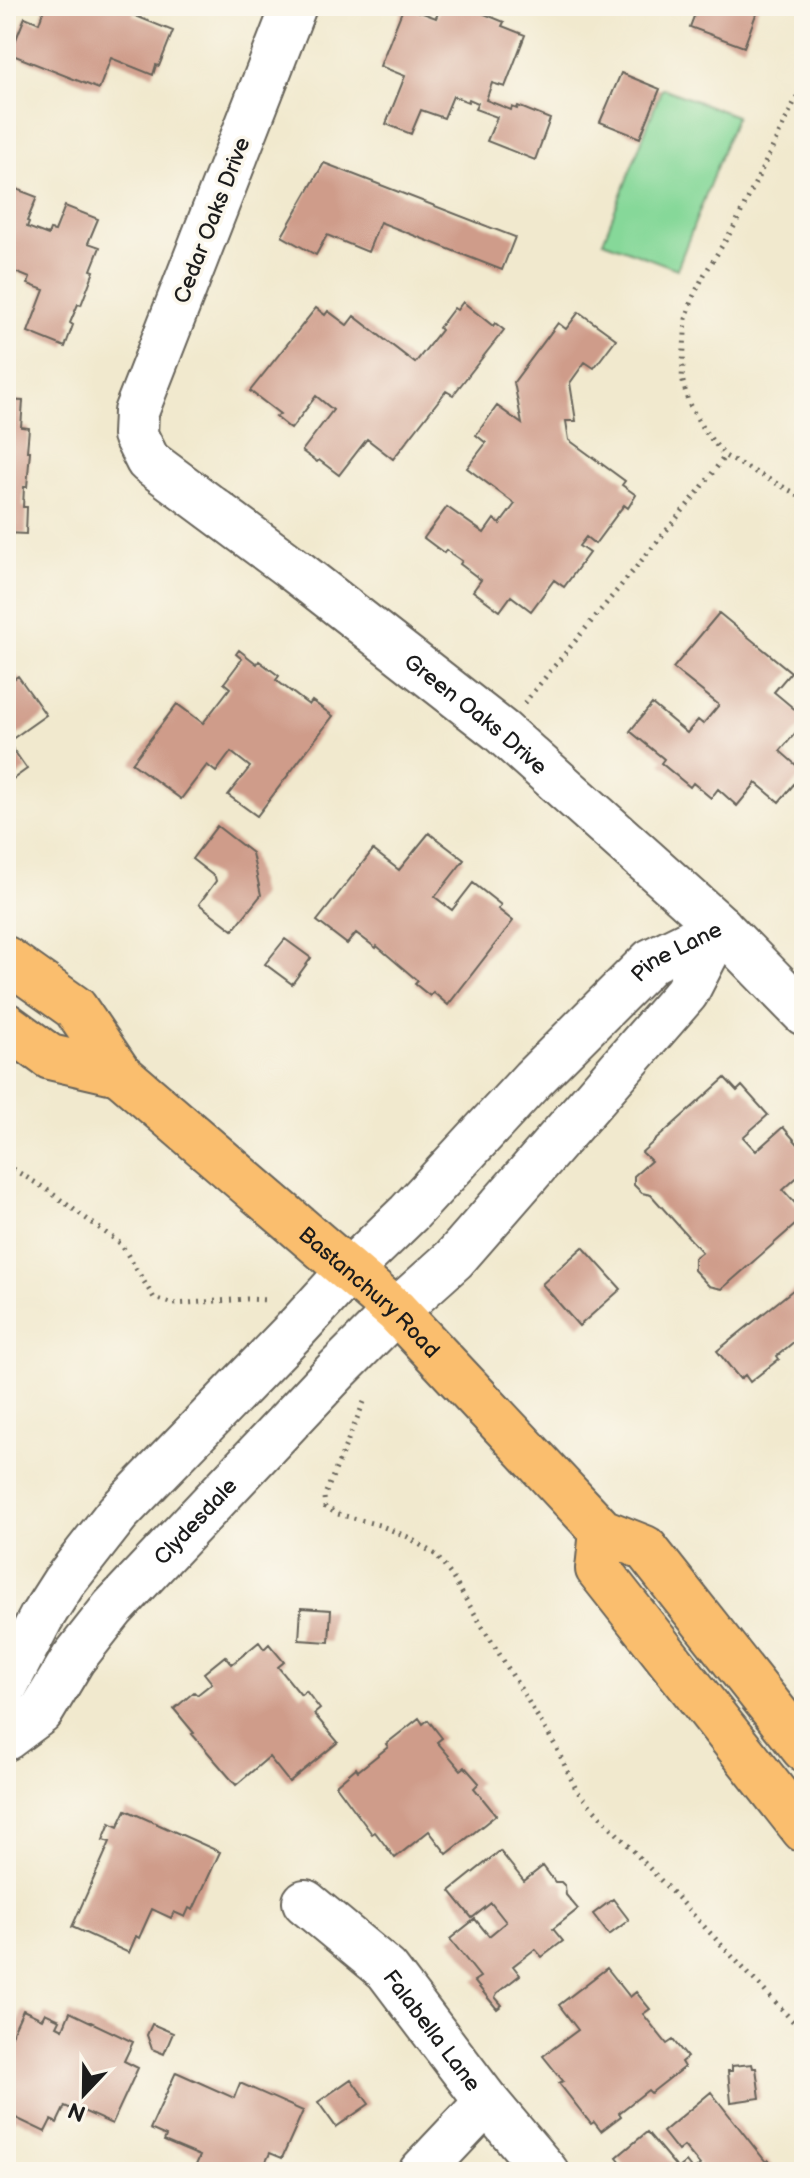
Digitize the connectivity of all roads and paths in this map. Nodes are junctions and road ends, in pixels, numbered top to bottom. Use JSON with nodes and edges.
{"nodes":[{"id":1,"x":294,"y":6,"type":"edge"},
{"id":2,"x":804,"y":82,"type":"edge"},
{"id":3,"x":135,"y":435,"type":"joint"},
{"id":4,"x":725,"y":456,"type":"junction"},
{"id":5,"x":804,"y":498,"type":"edge"},
{"id":6,"x":501,"y":731,"type":"junction"},
{"id":7,"x":720,"y":927,"type":"junction"},
{"id":8,"x":6,"y":959,"type":"edge"},
{"id":9,"x":804,"y":1013,"type":"edge"},
{"id":10,"x":6,"y":1025,"type":"edge"},
{"id":11,"x":119,"y":1073,"type":"junction"},
{"id":12,"x":533,"y":1079,"type":"junction"},
{"id":13,"x":575,"y":1118,"type":"junction"},
{"id":14,"x":6,"y":1165,"type":"edge"},
{"id":15,"x":350,"y":1270,"type":"junction"},
{"id":16,"x":270,"y":1300,"type":"dead end"},
{"id":17,"x":396,"y":1311,"type":"junction"},
{"id":18,"x":366,"y":1397,"type":"dead end"},
{"id":19,"x":602,"y":1531,"type":"junction"},
{"id":20,"x":6,"y":1685,"type":"edge"},
{"id":21,"x":6,"y":1738,"type":"edge"},
{"id":22,"x":804,"y":1749,"type":"edge"},
{"id":23,"x":804,"y":1830,"type":"edge"},
{"id":24,"x":305,"y":1902,"type":"dead end"},
{"id":25,"x":804,"y":2033,"type":"edge"},
{"id":26,"x":487,"y":2102,"type":"junction"},
{"id":27,"x":421,"y":2172,"type":"edge"},
{"id":28,"x":546,"y":2172,"type":"edge"}],
"edges":[{"from":1,"to":3,"type":"street","name":"Cedar Oaks Drive"},
{"from":2,"to":4,"type":"path"},
{"from":3,"to":6,"type":"street","name":"Green Oaks Drive"},
{"from":4,"to":5,"type":"path"},
{"from":4,"to":6,"type":"path"},
{"from":6,"to":7,"type":"street","name":"Green Oaks Drive"},
{"from":7,"to":9,"type":"street","name":"Green Oaks Drive"},
{"from":7,"to":12,"type":"street","name":"Pine Lane"},
{"from":7,"to":13,"type":"street","name":"Pine Lane"},
{"from":8,"to":11,"type":"main road","name":"Bastanchury Road"},
{"from":10,"to":11,"type":"main road","name":"Bastanchury Road"},
{"from":11,"to":15,"type":"main road","name":"Bastanchury Road"},
{"from":12,"to":13,"type":"street"},
{"from":12,"to":15,"type":"street","name":"Pine Lane"},
{"from":13,"to":17,"type":"street","name":"Pine Lane"},
{"from":14,"to":16,"type":"path"},
{"from":15,"to":17,"type":"main road","name":"Bastanchury Road"},
{"from":15,"to":20,"type":"street"},
{"from":17,"to":19,"type":"main road","name":"Bastanchury Road"},
{"from":17,"to":21,"type":"street","name":"Clydesdale"},
{"from":18,"to":25,"type":"path"},
{"from":19,"to":22,"type":"main road","name":"Bastanchury Road"},
{"from":19,"to":23,"type":"main road"},
{"from":24,"to":26,"type":"street","name":"Falabella Lane"},
{"from":26,"to":27,"type":"street"},
{"from":26,"to":28,"type":"street","name":"Falabella Lane"}]}
